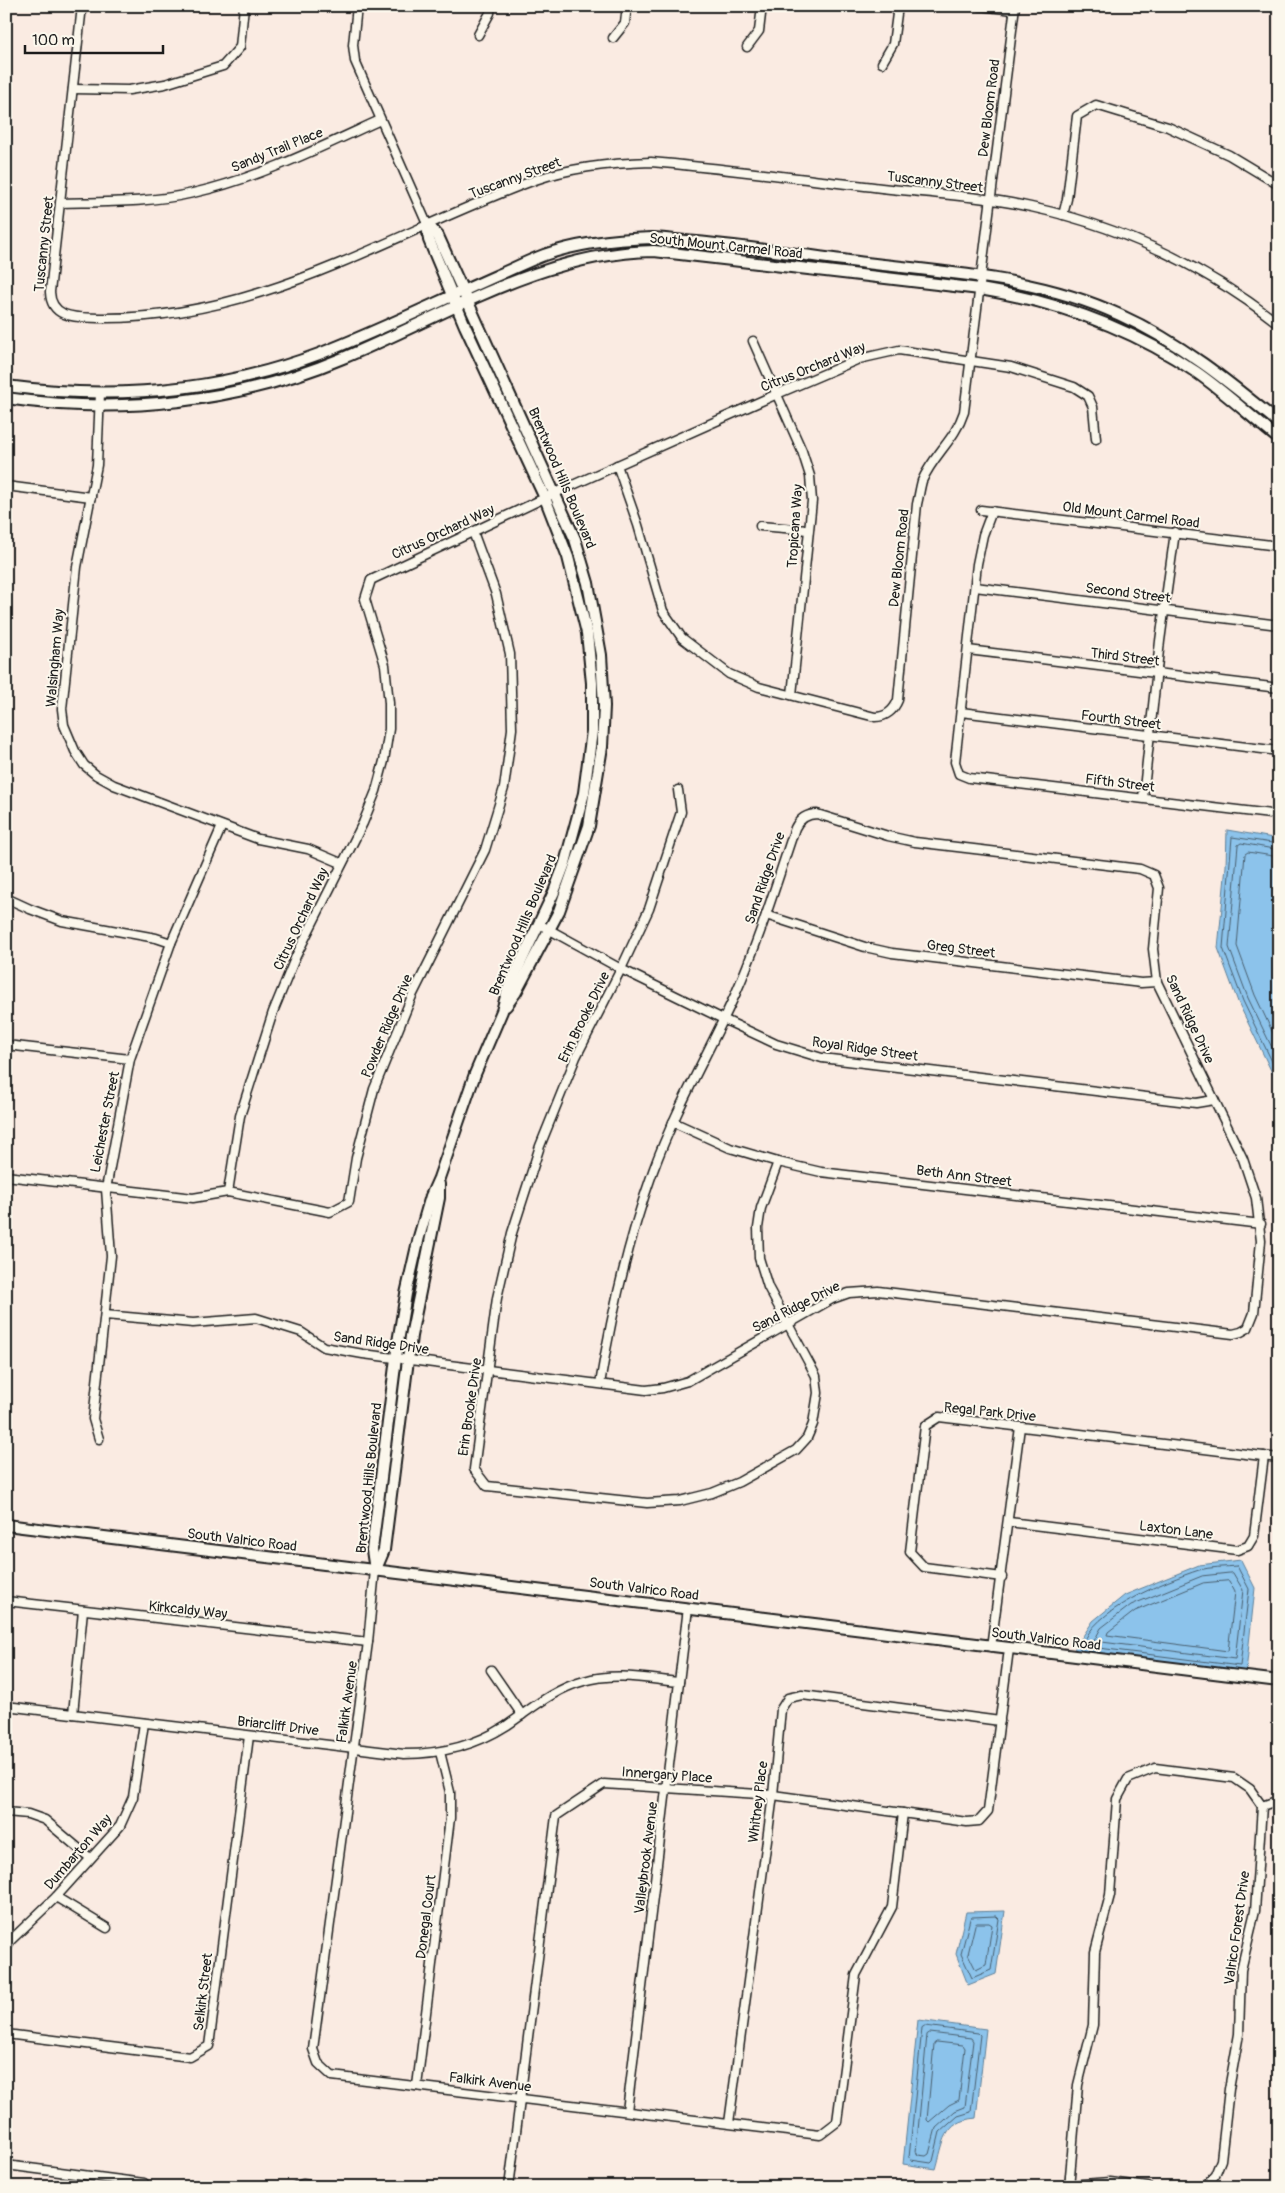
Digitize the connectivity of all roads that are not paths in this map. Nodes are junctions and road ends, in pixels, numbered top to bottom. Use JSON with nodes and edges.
{"nodes":[{"id":1,"x":82,"y":6,"type":"edge"},
{"id":2,"x":244,"y":6,"type":"edge"},
{"id":3,"x":358,"y":6,"type":"edge"},
{"id":4,"x":491,"y":6,"type":"edge"},
{"id":5,"x":627,"y":6,"type":"edge"},
{"id":6,"x":762,"y":6,"type":"edge"},
{"id":7,"x":898,"y":6,"type":"edge"},
{"id":8,"x":980,"y":6,"type":"edge"},
{"id":9,"x":1014,"y":8,"type":"edge"},
{"id":10,"x":478,"y":35,"type":"dead end"},
{"id":11,"x":613,"y":38,"type":"dead end"},
{"id":12,"x":747,"y":47,"type":"dead end"},
{"id":13,"x":882,"y":63,"type":"dead end"},
{"id":14,"x":73,"y":89,"type":"junction"},
{"id":15,"x":380,"y":120,"type":"junction"},
{"id":16,"x":1279,"y":185,"type":"edge"},
{"id":17,"x":991,"y":201,"type":"junction"},
{"id":18,"x":61,"y":203,"type":"junction"},
{"id":19,"x":1063,"y":215,"type":"junction"},
{"id":20,"x":427,"y":224,"type":"junction"},
{"id":21,"x":981,"y":277,"type":"junction"},
{"id":22,"x":980,"y":289,"type":"junction"},
{"id":23,"x":463,"y":291,"type":"junction"},
{"id":24,"x":452,"y":295,"type":"junction"},
{"id":25,"x":468,"y":302,"type":"junction"},
{"id":26,"x":457,"y":307,"type":"junction"},
{"id":27,"x":1279,"y":324,"type":"edge"},
{"id":28,"x":753,"y":341,"type":"dead end"},
{"id":29,"x":971,"y":361,"type":"junction"},
{"id":30,"x":6,"y":386,"type":"edge"},
{"id":31,"x":100,"y":393,"type":"junction"},
{"id":32,"x":777,"y":394,"type":"junction"},
{"id":33,"x":6,"y":398,"type":"edge"},
{"id":34,"x":512,"y":399,"type":"junction"},
{"id":35,"x":501,"y":405,"type":"junction"},
{"id":36,"x":100,"y":406,"type":"junction"},
{"id":37,"x":1279,"y":423,"type":"edge"},
{"id":38,"x":1279,"y":439,"type":"edge"},
{"id":39,"x":1096,"y":440,"type":"dead end"},
{"id":40,"x":617,"y":465,"type":"junction"},
{"id":41,"x":6,"y":486,"type":"edge"},
{"id":42,"x":555,"y":493,"type":"junction"},
{"id":43,"x":91,"y":497,"type":"junction"},
{"id":44,"x":545,"y":498,"type":"junction"},
{"id":45,"x":981,"y":510,"type":"dead end"},
{"id":46,"x":992,"y":511,"type":"junction"},
{"id":47,"x":760,"y":526,"type":"dead end"},
{"id":48,"x":808,"y":530,"type":"junction"},
{"id":49,"x":473,"y":532,"type":"junction"},
{"id":50,"x":1175,"y":532,"type":"junction"},
{"id":51,"x":1279,"y":546,"type":"edge"},
{"id":52,"x":975,"y":587,"type":"junction"},
{"id":53,"x":1165,"y":610,"type":"junction"},
{"id":54,"x":1279,"y":624,"type":"edge"},
{"id":55,"x":968,"y":650,"type":"junction"},
{"id":56,"x":1158,"y":673,"type":"junction"},
{"id":57,"x":1279,"y":688,"type":"edge"},
{"id":58,"x":792,"y":695,"type":"junction"},
{"id":59,"x":961,"y":712,"type":"junction"},
{"id":60,"x":1150,"y":736,"type":"junction"},
{"id":61,"x":1279,"y":751,"type":"edge"},
{"id":62,"x":678,"y":790,"type":"dead end"},
{"id":63,"x":1143,"y":798,"type":"junction"},
{"id":64,"x":1279,"y":815,"type":"edge"},
{"id":65,"x":222,"y":826,"type":"junction"},
{"id":66,"x":342,"y":863,"type":"junction"},
{"id":67,"x":6,"y":898,"type":"edge"},
{"id":68,"x":766,"y":915,"type":"junction"},
{"id":69,"x":539,"y":924,"type":"junction"},
{"id":70,"x":550,"y":930,"type":"junction"},
{"id":71,"x":170,"y":943,"type":"junction"},
{"id":72,"x":621,"y":969,"type":"junction"},
{"id":73,"x":1157,"y":982,"type":"junction"},
{"id":74,"x":502,"y":1011,"type":"junction"},
{"id":75,"x":723,"y":1019,"type":"junction"},
{"id":76,"x":6,"y":1045,"type":"edge"},
{"id":77,"x":130,"y":1059,"type":"junction"},
{"id":78,"x":1214,"y":1100,"type":"junction"},
{"id":79,"x":673,"y":1122,"type":"junction"},
{"id":80,"x":778,"y":1162,"type":"junction"},
{"id":81,"x":6,"y":1176,"type":"edge"},
{"id":82,"x":439,"y":1178,"type":"junction"},
{"id":83,"x":106,"y":1189,"type":"junction"},
{"id":84,"x":228,"y":1192,"type":"junction"},
{"id":85,"x":1260,"y":1224,"type":"junction"},
{"id":86,"x":105,"y":1315,"type":"junction"},
{"id":87,"x":788,"y":1323,"type":"junction"},
{"id":88,"x":396,"y":1358,"type":"junction"},
{"id":89,"x":408,"y":1360,"type":"junction"},
{"id":90,"x":487,"y":1370,"type":"junction"},
{"id":91,"x":600,"y":1384,"type":"junction"},
{"id":92,"x":1020,"y":1427,"type":"junction"},
{"id":93,"x":99,"y":1439,"type":"dead end"},
{"id":94,"x":1264,"y":1456,"type":"junction"},
{"id":95,"x":1279,"y":1458,"type":"edge"},
{"id":96,"x":1009,"y":1522,"type":"junction"},
{"id":97,"x":6,"y":1525,"type":"edge"},
{"id":98,"x":375,"y":1570,"type":"junction"},
{"id":99,"x":1002,"y":1577,"type":"junction"},
{"id":100,"x":6,"y":1601,"type":"edge"},
{"id":101,"x":688,"y":1608,"type":"junction"},
{"id":102,"x":83,"y":1610,"type":"junction"},
{"id":103,"x":368,"y":1642,"type":"junction"},
{"id":104,"x":991,"y":1647,"type":"junction"},
{"id":105,"x":1009,"y":1648,"type":"junction"},
{"id":106,"x":490,"y":1670,"type":"dead end"},
{"id":107,"x":1279,"y":1681,"type":"edge"},
{"id":108,"x":679,"y":1682,"type":"junction"},
{"id":109,"x":6,"y":1706,"type":"edge"},
{"id":110,"x":73,"y":1714,"type":"junction"},
{"id":111,"x":522,"y":1714,"type":"junction"},
{"id":112,"x":1000,"y":1721,"type":"junction"},
{"id":113,"x":144,"y":1723,"type":"junction"},
{"id":114,"x":249,"y":1736,"type":"junction"},
{"id":115,"x":353,"y":1748,"type":"junction"},
{"id":116,"x":440,"y":1752,"type":"junction"},
{"id":117,"x":667,"y":1787,"type":"junction"},
{"id":118,"x":773,"y":1795,"type":"junction"},
{"id":119,"x":1279,"y":1800,"type":"edge"},
{"id":120,"x":1262,"y":1806,"type":"junction"},
{"id":121,"x":6,"y":1812,"type":"edge"},
{"id":122,"x":903,"y":1813,"type":"junction"},
{"id":123,"x":90,"y":1858,"type":"junction"},
{"id":124,"x":56,"y":1897,"type":"junction"},
{"id":125,"x":107,"y":1928,"type":"dead end"},
{"id":126,"x":8,"y":1940,"type":"edge"},
{"id":127,"x":6,"y":1951,"type":"edge"},
{"id":128,"x":6,"y":2034,"type":"edge"},
{"id":129,"x":417,"y":2086,"type":"junction"},
{"id":130,"x":521,"y":2098,"type":"junction"},
{"id":131,"x":627,"y":2110,"type":"junction"},
{"id":132,"x":729,"y":2123,"type":"junction"},
{"id":133,"x":6,"y":2165,"type":"edge"},
{"id":134,"x":144,"y":2183,"type":"dead end"},
{"id":135,"x":1070,"y":2186,"type":"edge"},
{"id":136,"x":295,"y":2187,"type":"edge"},
{"id":137,"x":325,"y":2187,"type":"edge"},
{"id":138,"x":509,"y":2187,"type":"edge"},
{"id":139,"x":1148,"y":2187,"type":"edge"},
{"id":140,"x":1202,"y":2187,"type":"edge"}],
"edges":[{"from":1,"to":14,"type":"street","name":"Tuscanny Street"},
{"from":2,"to":14,"type":"street"},
{"from":3,"to":15,"type":"street","name":"Brentwood Hills Boulevard"},
{"from":4,"to":10,"type":"street"},
{"from":5,"to":11,"type":"street"},
{"from":6,"to":12,"type":"street"},
{"from":7,"to":13,"type":"street"},
{"from":8,"to":9,"type":"street"},
{"from":9,"to":17,"type":"street","name":"Dew Bloom Road"},
{"from":14,"to":18,"type":"street","name":"Tuscanny Street"},
{"from":15,"to":18,"type":"street","name":"Sandy Trail Place"},
{"from":15,"to":20,"type":"street","name":"Brentwood Hills Boulevard"},
{"from":16,"to":19,"type":"street"},
{"from":17,"to":19,"type":"street","name":"Tuscanny Street"},
{"from":17,"to":20,"type":"street","name":"Tuscanny Street"},
{"from":17,"to":21,"type":"street","name":"Dew Bloom Road"},
{"from":18,"to":20,"type":"street","name":"Tuscanny Street"},
{"from":19,"to":27,"type":"street","name":"Tuscanny Street"},
{"from":20,"to":23,"type":"street","name":"Brentwood Hills Boulevard"},
{"from":20,"to":24,"type":"street","name":"Brentwood Hills Boulevard"},
{"from":21,"to":22,"type":"street","name":"Dew Bloom Road"},
{"from":21,"to":23,"type":"street","name":"South Mount Carmel Road"},
{"from":21,"to":37,"type":"street","name":"South Mount Carmel Road"},
{"from":22,"to":25,"type":"street","name":"South Mount Carmel Road"},
{"from":22,"to":29,"type":"street","name":"Dew Bloom Road"},
{"from":22,"to":38,"type":"street","name":"South Mount Carmel Road"},
{"from":23,"to":24,"type":"street","name":"South Mount Carmel Road"},
{"from":23,"to":25,"type":"street","name":"Brentwood Hills Boulevard"},
{"from":24,"to":26,"type":"street","name":"Brentwood Hills Boulevard"},
{"from":24,"to":31,"type":"street","name":"South Mount Carmel Road"},
{"from":25,"to":26,"type":"street","name":"South Mount Carmel Road"},
{"from":25,"to":34,"type":"street","name":"Brentwood Hills Boulevard"},
{"from":26,"to":35,"type":"street","name":"Brentwood Hills Boulevard"},
{"from":26,"to":36,"type":"street","name":"South Mount Carmel Road"},
{"from":28,"to":32,"type":"street","name":"Tropicana Way"},
{"from":29,"to":32,"type":"street","name":"Citrus Orchard Way"},
{"from":29,"to":39,"type":"street","name":"Citrus Orchard Way"},
{"from":29,"to":58,"type":"street","name":"Dew Bloom Road"},
{"from":30,"to":31,"type":"street","name":"South Mount Carmel Road"},
{"from":31,"to":36,"type":"street","name":"Walsingham Way"},
{"from":32,"to":40,"type":"street","name":"Citrus Orchard Way"},
{"from":32,"to":48,"type":"street","name":"Tropicana Way"},
{"from":33,"to":36,"type":"street","name":"South Mount Carmel Road"},
{"from":34,"to":35,"type":"street"},
{"from":34,"to":42,"type":"street","name":"Brentwood Hills Boulevard"},
{"from":35,"to":44,"type":"street","name":"Brentwood Hills Boulevard"},
{"from":36,"to":43,"type":"street","name":"Walsingham Way"},
{"from":40,"to":42,"type":"street","name":"Citrus Orchard Way"},
{"from":40,"to":58,"type":"street","name":"Dew Bloom Road"},
{"from":41,"to":43,"type":"street"},
{"from":42,"to":44,"type":"street","name":"Citrus Orchard Way"},
{"from":42,"to":70,"type":"street","name":"Brentwood Hills Boulevard"},
{"from":43,"to":65,"type":"street","name":"Walsingham Way"},
{"from":44,"to":49,"type":"street","name":"Citrus Orchard Way"},
{"from":44,"to":69,"type":"street","name":"Brentwood Hills Boulevard"},
{"from":45,"to":46,"type":"street","name":"Old Mount Carmel Road"},
{"from":46,"to":50,"type":"street","name":"Old Mount Carmel Road"},
{"from":46,"to":52,"type":"street"},
{"from":47,"to":48,"type":"street"},
{"from":48,"to":58,"type":"street","name":"Tropicana Way"},
{"from":49,"to":66,"type":"street","name":"Citrus Orchard Way"},
{"from":49,"to":84,"type":"street","name":"Powder Ridge Drive"},
{"from":50,"to":51,"type":"street","name":"Old Mount Carmel Road"},
{"from":50,"to":53,"type":"street"},
{"from":52,"to":53,"type":"street","name":"Second Street"},
{"from":52,"to":55,"type":"street"},
{"from":53,"to":54,"type":"street","name":"Second Street"},
{"from":53,"to":56,"type":"street"},
{"from":55,"to":56,"type":"street","name":"Third Street"},
{"from":55,"to":59,"type":"street"},
{"from":56,"to":57,"type":"street","name":"Third Street"},
{"from":56,"to":60,"type":"street"},
{"from":59,"to":60,"type":"street","name":"Fourth Street"},
{"from":59,"to":63,"type":"street","name":"Fifth Street"},
{"from":60,"to":61,"type":"street","name":"Fourth Street"},
{"from":60,"to":63,"type":"street"},
{"from":62,"to":72,"type":"street","name":"Erin Brooke Drive"},
{"from":63,"to":64,"type":"street","name":"Fifth Street"},
{"from":65,"to":66,"type":"street","name":"Walsingham Way"},
{"from":65,"to":71,"type":"street","name":"Leichester Street"},
{"from":66,"to":84,"type":"street","name":"Citrus Orchard Way"},
{"from":67,"to":71,"type":"street"},
{"from":68,"to":73,"type":"street","name":"Greg Street"},
{"from":68,"to":73,"type":"street","name":"Sand Ridge Drive"},
{"from":68,"to":75,"type":"street","name":"Sand Ridge Drive"},
{"from":69,"to":70,"type":"street","name":"Royal Ridge Street"},
{"from":69,"to":74,"type":"street","name":"Brentwood Hills Boulevard"},
{"from":70,"to":72,"type":"street","name":"Royal Ridge Street"},
{"from":70,"to":74,"type":"street","name":"Brentwood Hills Boulevard"},
{"from":71,"to":77,"type":"street","name":"Leichester Street"},
{"from":72,"to":75,"type":"street","name":"Royal Ridge Street"},
{"from":72,"to":90,"type":"street","name":"Erin Brooke Drive"},
{"from":73,"to":78,"type":"street","name":"Sand Ridge Drive"},
{"from":74,"to":82,"type":"street","name":"Brentwood Hills Boulevard"},
{"from":75,"to":78,"type":"street","name":"Royal Ridge Street"},
{"from":75,"to":79,"type":"street","name":"Sand Ridge Drive"},
{"from":76,"to":77,"type":"street"},
{"from":77,"to":83,"type":"street","name":"Leichester Street"},
{"from":78,"to":85,"type":"street","name":"Sand Ridge Drive"},
{"from":79,"to":80,"type":"street","name":"Beth Ann Street"},
{"from":79,"to":91,"type":"street","name":"Sand Ridge Drive"},
{"from":80,"to":85,"type":"street","name":"Beth Ann Street"},
{"from":80,"to":87,"type":"street","name":"Erin Brooke Drive"},
{"from":81,"to":83,"type":"street","name":"Powder Ridge Drive"},
{"from":82,"to":88,"type":"street","name":"Brentwood Hills Boulevard"},
{"from":82,"to":89,"type":"street","name":"Brentwood Hills Boulevard"},
{"from":83,"to":84,"type":"street","name":"Powder Ridge Drive"},
{"from":83,"to":86,"type":"street","name":"Leichester Street"},
{"from":85,"to":87,"type":"street","name":"Sand Ridge Drive"},
{"from":86,"to":88,"type":"street","name":"Sand Ridge Drive"},
{"from":86,"to":93,"type":"street","name":"Leichester Street"},
{"from":87,"to":90,"type":"street","name":"Erin Brooke Drive"},
{"from":87,"to":91,"type":"street","name":"Sand Ridge Drive"},
{"from":88,"to":89,"type":"street","name":"Sand Ridge Drive"},
{"from":88,"to":98,"type":"street","name":"Brentwood Hills Boulevard"},
{"from":89,"to":90,"type":"street","name":"Sand Ridge Drive"},
{"from":89,"to":98,"type":"street","name":"Brentwood Hills Boulevard"},
{"from":90,"to":91,"type":"street","name":"Sand Ridge Drive"},
{"from":92,"to":94,"type":"street","name":"Regal Park Drive"},
{"from":92,"to":96,"type":"street"},
{"from":92,"to":99,"type":"street","name":"Regal Park Drive"},
{"from":94,"to":95,"type":"street","name":"Regal Park Drive"},
{"from":94,"to":96,"type":"street","name":"Laxton Lane"},
{"from":96,"to":99,"type":"street"},
{"from":97,"to":98,"type":"street","name":"South Valrico Road"},
{"from":98,"to":101,"type":"street","name":"South Valrico Road"},
{"from":98,"to":103,"type":"street","name":"Falkirk Avenue"},
{"from":99,"to":104,"type":"street"},
{"from":100,"to":102,"type":"street","name":"Kirkcaldy Way"},
{"from":101,"to":104,"type":"street","name":"South Valrico Road"},
{"from":101,"to":108,"type":"street","name":"Valleybrook Avenue"},
{"from":102,"to":103,"type":"street","name":"Kirkcaldy Way"},
{"from":102,"to":110,"type":"street"},
{"from":103,"to":115,"type":"street","name":"Falkirk Avenue"},
{"from":104,"to":105,"type":"street","name":"South Valrico Road"},
{"from":105,"to":107,"type":"street","name":"South Valrico Road"},
{"from":105,"to":112,"type":"street","name":"Innergary Place"},
{"from":106,"to":111,"type":"street"},
{"from":108,"to":111,"type":"street","name":"Briarcliff Drive"},
{"from":108,"to":117,"type":"street","name":"Valleybrook Avenue"},
{"from":109,"to":110,"type":"street","name":"Briarcliff Drive"},
{"from":110,"to":113,"type":"street","name":"Briarcliff Drive"},
{"from":111,"to":116,"type":"street","name":"Briarcliff Drive"},
{"from":112,"to":118,"type":"street","name":"Whitney Place"},
{"from":112,"to":122,"type":"street","name":"Innergary Place"},
{"from":113,"to":114,"type":"street","name":"Briarcliff Drive"},
{"from":113,"to":123,"type":"street","name":"Dumbarton Way"},
{"from":114,"to":115,"type":"street","name":"Briarcliff Drive"},
{"from":114,"to":128,"type":"street","name":"Selkirk Street"},
{"from":115,"to":116,"type":"street","name":"Briarcliff Drive"},
{"from":115,"to":129,"type":"street","name":"Falkirk Avenue"},
{"from":116,"to":129,"type":"street","name":"Donegal Court"},
{"from":117,"to":118,"type":"street","name":"Innergary Place"},
{"from":117,"to":130,"type":"street","name":"Innergary Place"},
{"from":117,"to":131,"type":"street","name":"Valleybrook Avenue"},
{"from":118,"to":122,"type":"street","name":"Innergary Place"},
{"from":118,"to":132,"type":"street","name":"Whitney Place"},
{"from":119,"to":120,"type":"street"},
{"from":120,"to":135,"type":"street"},
{"from":120,"to":140,"type":"street","name":"Valrico Forest Drive"},
{"from":121,"to":123,"type":"street"},
{"from":122,"to":132,"type":"street","name":"Falkirk Avenue"},
{"from":123,"to":124,"type":"street","name":"Dumbarton Way"},
{"from":124,"to":125,"type":"street"},
{"from":124,"to":126,"type":"street","name":"Dumbarton Way"},
{"from":126,"to":127,"type":"street","name":"Dumbarton Way"},
{"from":129,"to":130,"type":"street","name":"Falkirk Avenue"},
{"from":130,"to":131,"type":"street","name":"Falkirk Avenue"},
{"from":130,"to":138,"type":"street","name":"Innergary Place"},
{"from":131,"to":132,"type":"street","name":"Falkirk Avenue"},
{"from":133,"to":134,"type":"street"},
{"from":135,"to":139,"type":"street"},
{"from":136,"to":137,"type":"street"}]}
